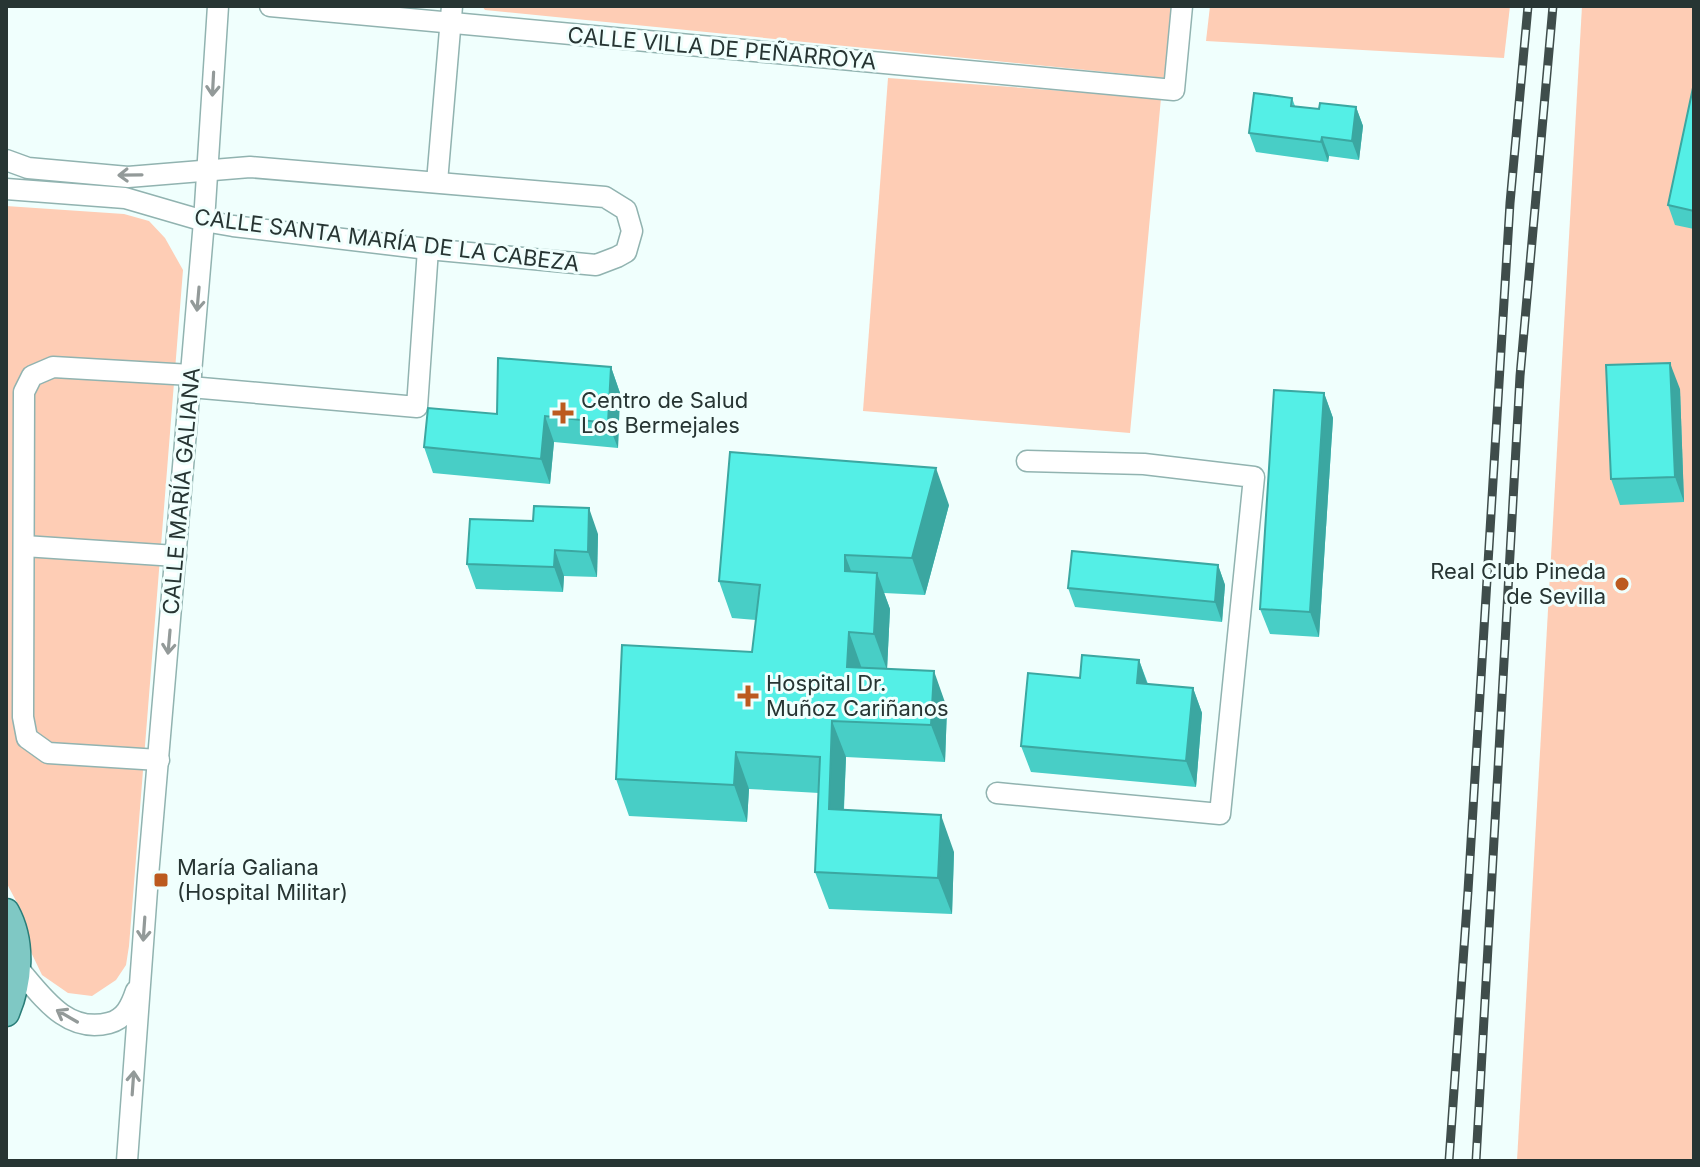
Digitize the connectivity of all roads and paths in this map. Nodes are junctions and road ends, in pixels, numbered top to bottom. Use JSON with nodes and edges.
{"nodes":[{"id":1,"x":218,"y":6,"type":"edge"},
{"id":2,"x":270,"y":6,"type":"edge"},
{"id":3,"x":1182,"y":6,"type":"edge"},
{"id":4,"x":451,"y":14,"type":"edge"},
{"id":5,"x":6,"y":160,"type":"edge"},
{"id":6,"x":208,"y":169,"type":"junction"},
{"id":7,"x":437,"y":182,"type":"junction"},
{"id":8,"x":6,"y":189,"type":"edge"},
{"id":9,"x":204,"y":221,"type":"junction"},
{"id":10,"x":428,"y":249,"type":"junction"},
{"id":11,"x":190,"y":381,"type":"junction"},
{"id":12,"x":1027,"y":461,"type":"dead end"},
{"id":13,"x":24,"y":546,"type":"junction"},
{"id":14,"x":176,"y":556,"type":"junction"},
{"id":15,"x":159,"y":760,"type":"junction"},
{"id":16,"x":997,"y":793,"type":"dead end"},
{"id":17,"x":6,"y":912,"type":"edge"},
{"id":18,"x":17,"y":967,"type":"junction"},
{"id":19,"x":141,"y":976,"type":"junction"},
{"id":20,"x":6,"y":1013,"type":"edge"},
{"id":21,"x":127,"y":1161,"type":"edge"}],
"edges":[{"from":1,"to":6,"type":"street","name":"CALLE MARÍA GALIANA","one_way":true},
{"from":2,"to":4,"type":"street","name":"CALLE VILLA DE PEÑARROYA"},
{"from":3,"to":4,"type":"street","name":"CALLE VILLA DE PEÑARROYA"},
{"from":4,"to":7,"type":"street"},
{"from":6,"to":5,"type":"street","name":"CALLE SANTA MARÍA DE LA CABEZA","one_way":true},
{"from":6,"to":7,"type":"street","name":"CALLE SANTA MARÍA DE LA CABEZA"},
{"from":6,"to":9,"type":"street","name":"CALLE MARÍA GALIANA"},
{"from":7,"to":10,"type":"street","name":"CALLE SANTA MARÍA DE LA CABEZA"},
{"from":8,"to":9,"type":"street","name":"CALLE SANTA MARÍA DE LA CABEZA"},
{"from":9,"to":10,"type":"street","name":"CALLE SANTA MARÍA DE LA CABEZA"},
{"from":9,"to":11,"type":"street","name":"CALLE MARÍA GALIANA","one_way":true},
{"from":10,"to":11,"type":"street"},
{"from":11,"to":13,"type":"street"},
{"from":11,"to":14,"type":"street","name":"CALLE MARÍA GALIANA"},
{"from":12,"to":16,"type":"street"},
{"from":13,"to":14,"type":"street"},
{"from":13,"to":15,"type":"street"},
{"from":14,"to":15,"type":"street","name":"CALLE MARÍA GALIANA","one_way":true},
{"from":15,"to":19,"type":"street","name":"CALLE MARÍA GALIANA","one_way":true},
{"from":17,"to":18,"type":"main road"},
{"from":19,"to":18,"type":"street","name":"CALLE MARÍA GALIANA","one_way":true},
{"from":18,"to":20,"type":"main road"},
{"from":21,"to":19,"type":"street","name":"CALLE MARÍA GALIANA","one_way":true}]}
